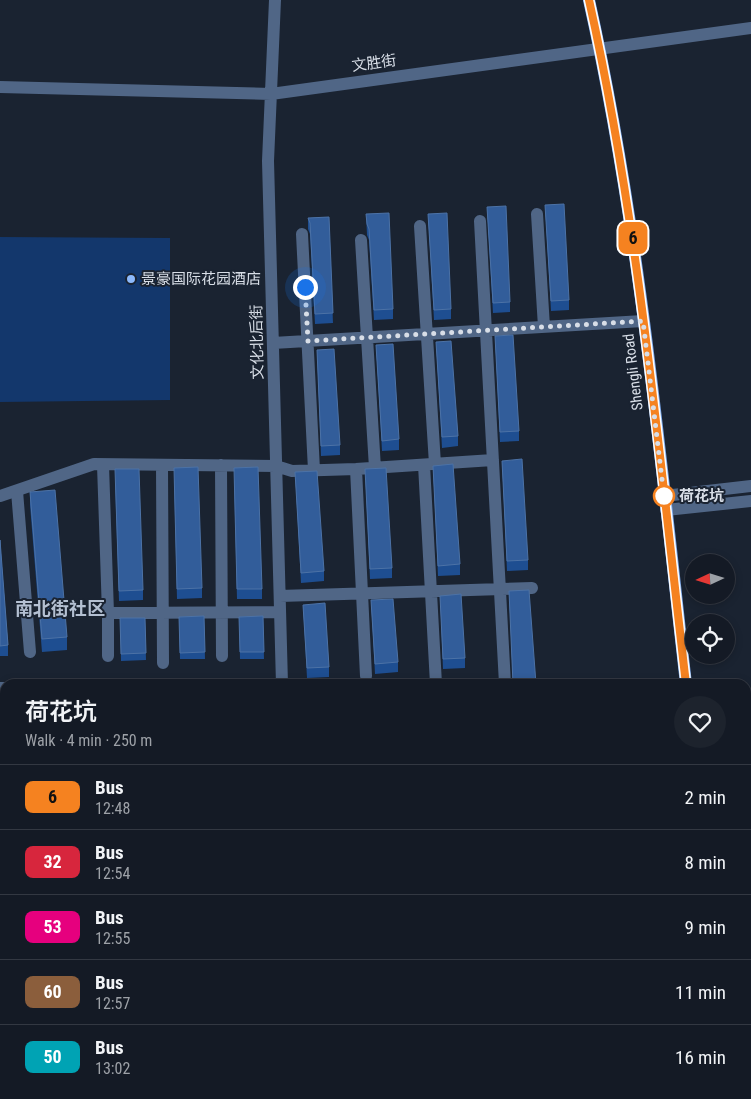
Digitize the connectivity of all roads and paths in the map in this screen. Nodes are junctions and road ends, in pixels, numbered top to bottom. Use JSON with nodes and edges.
{"nodes":[{"id":1,"x":275,"y":0,"type":"edge"},
{"id":2,"x":589,"y":0,"type":"edge"},
{"id":3,"x":751,"y":28,"type":"edge"},
{"id":4,"x":599,"y":48,"type":"junction"},
{"id":5,"x":0,"y":87,"type":"edge"},
{"id":6,"x":271,"y":94,"type":"junction"},
{"id":7,"x":537,"y":214,"type":"dead end"},
{"id":8,"x":480,"y":221,"type":"dead end"},
{"id":9,"x":420,"y":226,"type":"dead end"},
{"id":10,"x":302,"y":234,"type":"dead end"},
{"id":11,"x":361,"y":240,"type":"dead end"},
{"id":12,"x":643,"y":321,"type":"junction"},
{"id":13,"x":544,"y":327,"type":"junction"},
{"id":14,"x":486,"y":330,"type":"junction"},
{"id":15,"x":427,"y":334,"type":"junction"},
{"id":16,"x":367,"y":337,"type":"junction"},
{"id":17,"x":308,"y":341,"type":"junction"},
{"id":18,"x":273,"y":343,"type":"junction"},
{"id":19,"x":493,"y":460,"type":"junction"},
{"id":20,"x":429,"y":464,"type":"junction"},
{"id":21,"x":103,"y":465,"type":"junction"},
{"id":22,"x":162,"y":465,"type":"junction"},
{"id":23,"x":221,"y":465,"type":"junction"},
{"id":24,"x":276,"y":466,"type":"junction"},
{"id":25,"x":375,"y":468,"type":"junction"},
{"id":26,"x":356,"y":469,"type":"junction"},
{"id":27,"x":314,"y":470,"type":"junction"},
{"id":28,"x":751,"y":486,"type":"edge"},
{"id":29,"x":17,"y":491,"type":"junction"},
{"id":30,"x":0,"y":496,"type":"edge"},
{"id":31,"x":664,"y":496,"type":"junction"},
{"id":32,"x":751,"y":501,"type":"edge"},
{"id":33,"x":666,"y":510,"type":"junction"},
{"id":34,"x":532,"y":588,"type":"dead end"},
{"id":35,"x":500,"y":589,"type":"junction"},
{"id":36,"x":431,"y":591,"type":"junction"},
{"id":37,"x":362,"y":594,"type":"junction"},
{"id":38,"x":280,"y":596,"type":"junction"},
{"id":39,"x":221,"y":612,"type":"junction"},
{"id":40,"x":280,"y":612,"type":"junction"},
{"id":41,"x":108,"y":613,"type":"junction"},
{"id":42,"x":164,"y":613,"type":"junction"},
{"id":43,"x":30,"y":652,"type":"dead end"},
{"id":44,"x":108,"y":656,"type":"dead end"},
{"id":45,"x":222,"y":656,"type":"dead end"},
{"id":46,"x":163,"y":663,"type":"dead end"},
{"id":47,"x":366,"y":676,"type":"dead end"},
{"id":48,"x":282,"y":679,"type":"edge"},
{"id":49,"x":436,"y":679,"type":"edge"},
{"id":50,"x":505,"y":679,"type":"edge"},
{"id":51,"x":685,"y":679,"type":"edge"}],
"edges":[{"from":1,"to":6,"type":"street","name":"文化北后街"},
{"from":2,"to":4,"type":"main road","name":"Shengli Road"},
{"from":3,"to":4,"type":"street","name":"文胜街"},
{"from":4,"to":6,"type":"street","name":"文胜街"},
{"from":4,"to":12,"type":"main road","name":"Shengli Road"},
{"from":5,"to":6,"type":"street","name":"文胜街"},
{"from":6,"to":18,"type":"street","name":"文化北后街"},
{"from":7,"to":13,"type":"street"},
{"from":8,"to":14,"type":"street"},
{"from":9,"to":15,"type":"street"},
{"from":10,"to":17,"type":"street"},
{"from":11,"to":16,"type":"street"},
{"from":12,"to":13,"type":"street"},
{"from":12,"to":31,"type":"main road","name":"Shengli Road"},
{"from":13,"to":14,"type":"street"},
{"from":14,"to":15,"type":"street"},
{"from":14,"to":19,"type":"street"},
{"from":15,"to":16,"type":"street"},
{"from":15,"to":20,"type":"street"},
{"from":16,"to":17,"type":"street"},
{"from":16,"to":25,"type":"street"},
{"from":17,"to":18,"type":"street"},
{"from":17,"to":27,"type":"street"},
{"from":18,"to":24,"type":"street","name":"文化北后街"},
{"from":19,"to":20,"type":"street"},
{"from":19,"to":35,"type":"street"},
{"from":20,"to":25,"type":"street"},
{"from":20,"to":36,"type":"street"},
{"from":21,"to":22,"type":"street"},
{"from":21,"to":29,"type":"street"},
{"from":21,"to":41,"type":"street"},
{"from":22,"to":23,"type":"street"},
{"from":22,"to":42,"type":"street"},
{"from":23,"to":24,"type":"street"},
{"from":23,"to":39,"type":"street"},
{"from":24,"to":27,"type":"street"},
{"from":24,"to":38,"type":"street","name":"文化北后街"},
{"from":25,"to":26,"type":"street"},
{"from":26,"to":27,"type":"street"},
{"from":26,"to":37,"type":"street"},
{"from":28,"to":31,"type":"street"},
{"from":29,"to":30,"type":"street"},
{"from":29,"to":43,"type":"street"},
{"from":31,"to":33,"type":"main road","name":"Shengli Road"},
{"from":32,"to":33,"type":"street"},
{"from":33,"to":51,"type":"main road","name":"Shengli Road"},
{"from":34,"to":35,"type":"street"},
{"from":35,"to":36,"type":"street"},
{"from":35,"to":50,"type":"street"},
{"from":36,"to":37,"type":"street"},
{"from":36,"to":49,"type":"street"},
{"from":37,"to":38,"type":"street"},
{"from":37,"to":47,"type":"street"},
{"from":38,"to":40,"type":"street","name":"文化北后街"},
{"from":39,"to":40,"type":"street"},
{"from":39,"to":42,"type":"street"},
{"from":39,"to":45,"type":"street"},
{"from":40,"to":48,"type":"street","name":"文化北后街"},
{"from":41,"to":42,"type":"street"},
{"from":41,"to":44,"type":"street"},
{"from":42,"to":46,"type":"street"}]}
